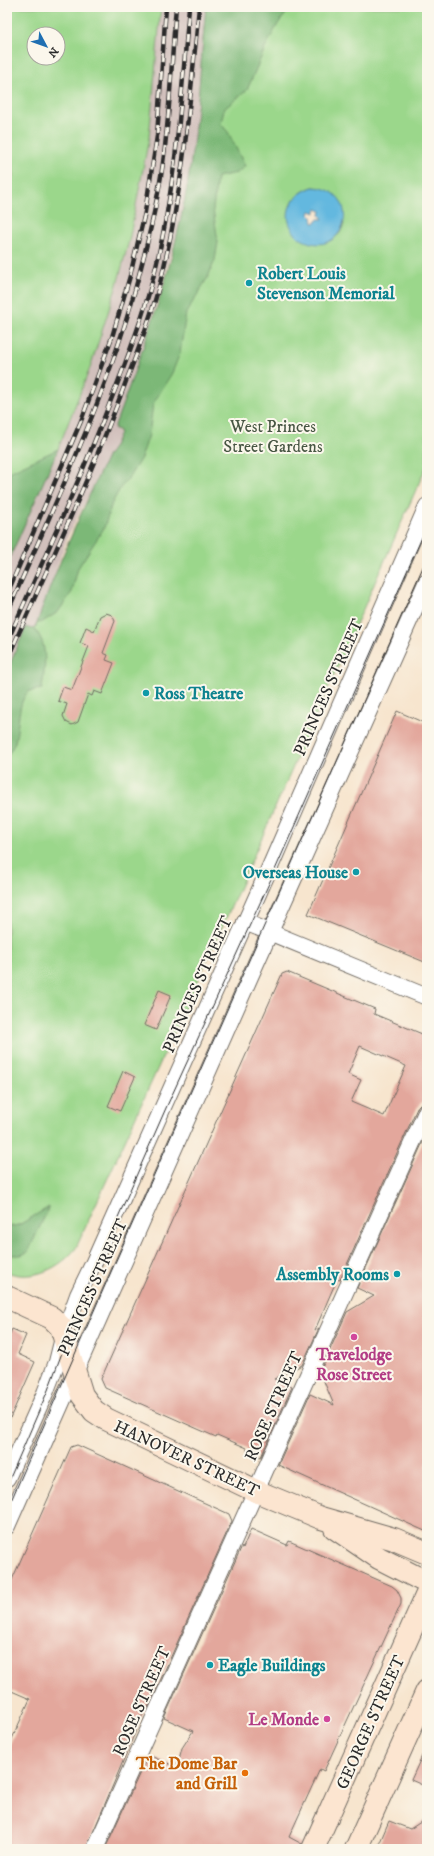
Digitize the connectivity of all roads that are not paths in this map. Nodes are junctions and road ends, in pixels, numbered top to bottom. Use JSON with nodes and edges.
{"nodes":[{"id":1,"x":427,"y":506,"type":"edge"},
{"id":2,"x":427,"y":581,"type":"edge"},
{"id":3,"x":245,"y":922,"type":"junction"},
{"id":4,"x":270,"y":933,"type":"junction"},
{"id":5,"x":427,"y":997,"type":"edge"},
{"id":6,"x":427,"y":1110,"type":"edge"},
{"id":7,"x":7,"y":1297,"type":"edge"},
{"id":8,"x":64,"y":1334,"type":"junction"},
{"id":9,"x":76,"y":1373,"type":"junction"},
{"id":10,"x":7,"y":1478,"type":"edge"},
{"id":11,"x":256,"y":1491,"type":"junction"},
{"id":12,"x":321,"y":1518,"type":"junction"},
{"id":13,"x":7,"y":1526,"type":"edge"},
{"id":14,"x":427,"y":1553,"type":"edge"},
{"id":15,"x":426,"y":1584,"type":"edge"},
{"id":16,"x":427,"y":1691,"type":"edge"},
{"id":17,"x":95,"y":1849,"type":"edge"},
{"id":18,"x":313,"y":1849,"type":"edge"},
{"id":19,"x":356,"y":1849,"type":"edge"}],
"edges":[{"from":1,"to":3,"type":"street","name":"PRINCES STREET"},
{"from":2,"to":4,"type":"street","name":"PRINCES STREET"},
{"from":3,"to":4,"type":"street"},
{"from":3,"to":8,"type":"street","name":"PRINCES STREET"},
{"from":4,"to":5,"type":"street"},
{"from":4,"to":9,"type":"street","name":"PRINCES STREET"},
{"from":6,"to":11,"type":"street","name":"ROSE STREET"},
{"from":7,"to":8,"type":"street","name":"HANOVER STREET"},
{"from":8,"to":9,"type":"street","name":"HANOVER STREET"},
{"from":8,"to":10,"type":"street","name":"PRINCES STREET"},
{"from":9,"to":11,"type":"street","name":"HANOVER STREET"},
{"from":9,"to":13,"type":"street","name":"PRINCES STREET"},
{"from":11,"to":12,"type":"street","name":"HANOVER STREET"},
{"from":11,"to":17,"type":"street","name":"ROSE STREET"},
{"from":12,"to":14,"type":"street","name":"HANOVER STREET"},
{"from":12,"to":15,"type":"street","name":"HANOVER STREET"},
{"from":15,"to":18,"type":"street","name":"GEORGE STREET"},
{"from":16,"to":19,"type":"street"}]}
